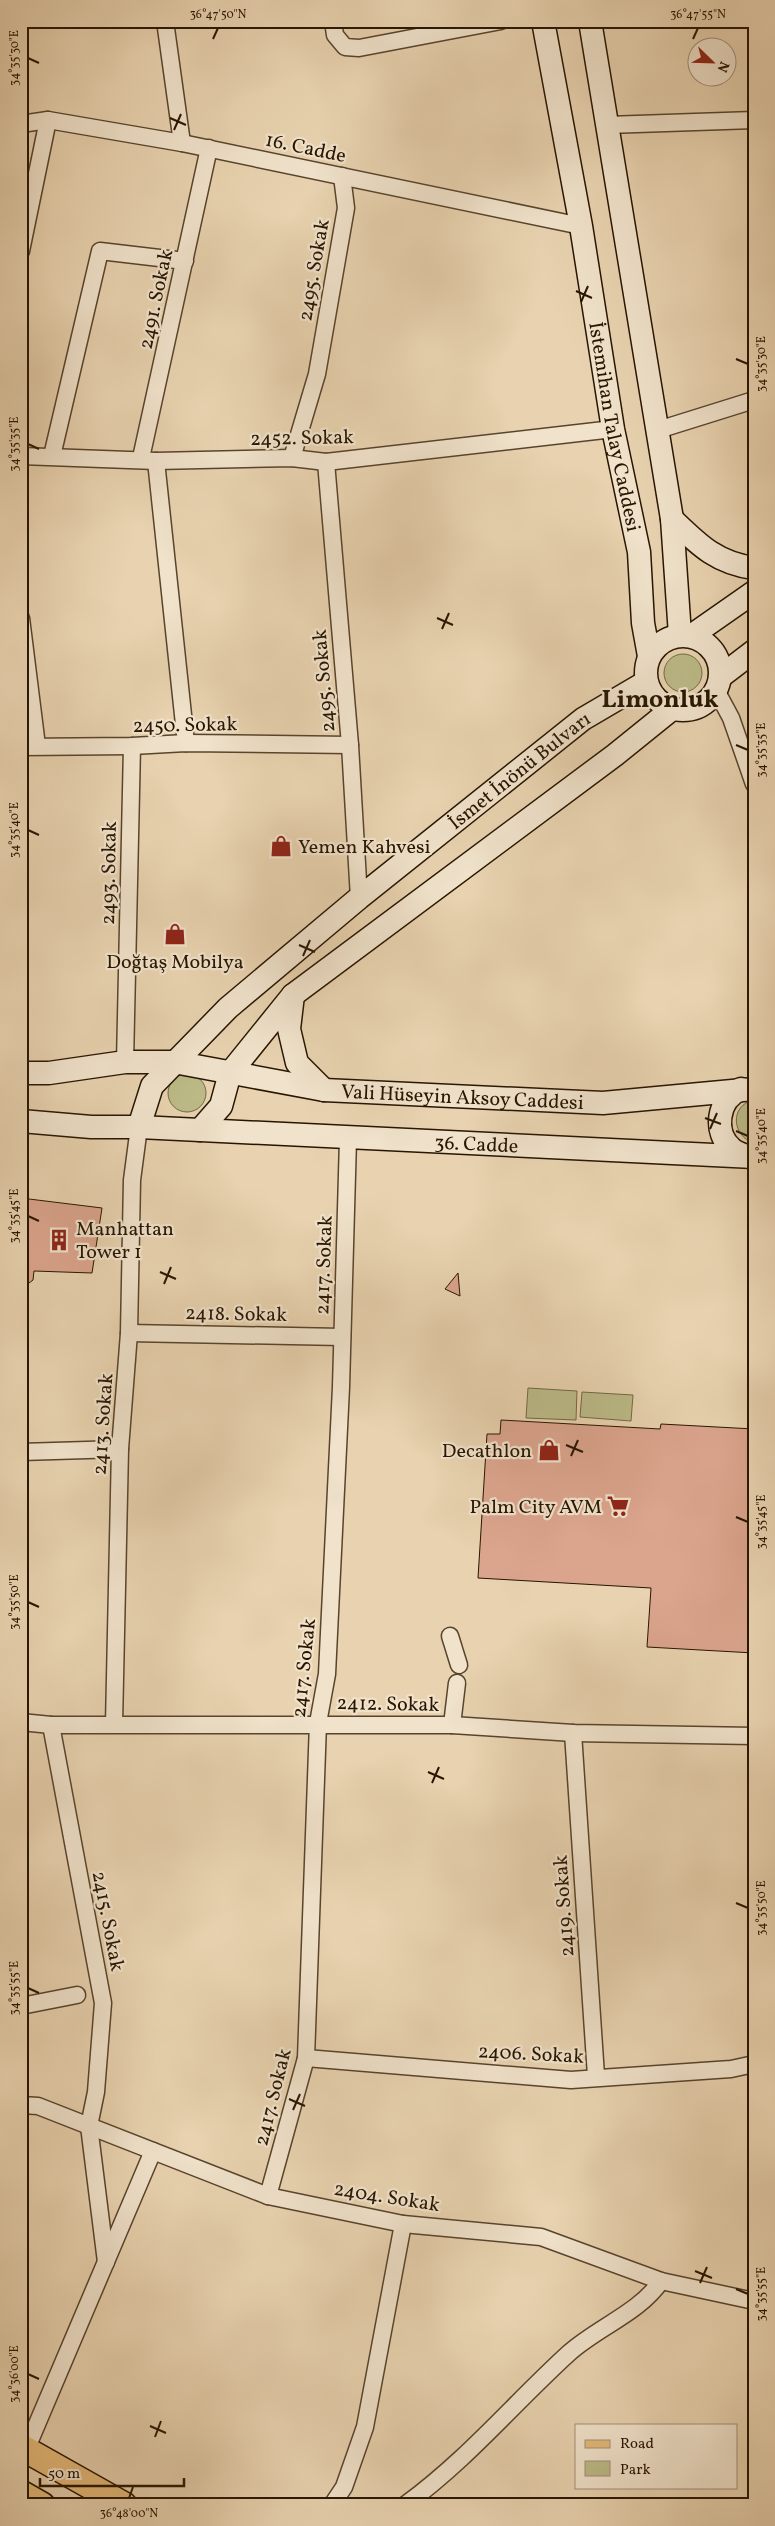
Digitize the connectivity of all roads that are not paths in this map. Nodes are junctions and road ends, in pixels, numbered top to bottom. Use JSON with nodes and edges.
{"nodes":[{"id":1,"x":165,"y":21,"type":"edge"},
{"id":2,"x":334,"y":21,"type":"edge"},
{"id":3,"x":501,"y":21,"type":"edge"},
{"id":4,"x":543,"y":21,"type":"edge"},
{"id":5,"x":590,"y":21,"type":"edge"},
{"id":6,"x":48,"y":120,"type":"junction"},
{"id":7,"x":754,"y":120,"type":"edge"},
{"id":8,"x":21,"y":124,"type":"edge"},
{"id":9,"x":607,"y":125,"type":"junction"},
{"id":10,"x":182,"y":143,"type":"junction"},
{"id":11,"x":209,"y":148,"type":"junction"},
{"id":12,"x":342,"y":176,"type":"junction"},
{"id":13,"x":581,"y":226,"type":"junction"},
{"id":14,"x":21,"y":251,"type":"edge"},
{"id":15,"x":185,"y":261,"type":"junction"},
{"id":16,"x":754,"y":400,"type":"edge"},
{"id":17,"x":613,"y":429,"type":"junction"},
{"id":18,"x":658,"y":430,"type":"junction"},
{"id":19,"x":21,"y":456,"type":"edge"},
{"id":20,"x":52,"y":456,"type":"junction"},
{"id":21,"x":292,"y":458,"type":"junction"},
{"id":22,"x":148,"y":460,"type":"junction"},
{"id":23,"x":326,"y":462,"type":"junction"},
{"id":24,"x":672,"y":519,"type":"junction"},
{"id":25,"x":754,"y":568,"type":"edge"},
{"id":26,"x":754,"y":592,"type":"edge"},
{"id":27,"x":21,"y":618,"type":"edge"},
{"id":28,"x":685,"y":635,"type":"junction"},
{"id":29,"x":754,"y":651,"type":"edge"},
{"id":30,"x":649,"y":656,"type":"junction"},
{"id":31,"x":646,"y":682,"type":"junction"},
{"id":32,"x":718,"y":683,"type":"junction"},
{"id":33,"x":672,"y":709,"type":"junction"},
{"id":34,"x":186,"y":743,"type":"junction"},
{"id":35,"x":350,"y":745,"type":"junction"},
{"id":36,"x":29,"y":746,"type":"edge"},
{"id":37,"x":132,"y":746,"type":"junction"},
{"id":38,"x":754,"y":784,"type":"edge"},
{"id":39,"x":359,"y":898,"type":"junction"},
{"id":40,"x":293,"y":995,"type":"junction"},
{"id":41,"x":125,"y":1062,"type":"junction"},
{"id":42,"x":174,"y":1062,"type":"junction"},
{"id":43,"x":21,"y":1073,"type":"edge"},
{"id":44,"x":230,"y":1074,"type":"junction"},
{"id":45,"x":747,"y":1089,"type":"edge"},
{"id":46,"x":324,"y":1090,"type":"junction"},
{"id":47,"x":21,"y":1121,"type":"edge"},
{"id":48,"x":139,"y":1127,"type":"junction"},
{"id":49,"x":200,"y":1130,"type":"junction"},
{"id":50,"x":348,"y":1139,"type":"junction"},
{"id":51,"x":752,"y":1157,"type":"edge"},
{"id":52,"x":129,"y":1333,"type":"junction"},
{"id":53,"x":342,"y":1337,"type":"junction"},
{"id":54,"x":120,"y":1449,"type":"junction"},
{"id":55,"x":21,"y":1452,"type":"edge"},
{"id":56,"x":450,"y":1636,"type":"dead end"},
{"id":57,"x":459,"y":1665,"type":"dead end"},
{"id":58,"x":457,"y":1683,"type":"dead end"},
{"id":59,"x":21,"y":1722,"type":"edge"},
{"id":60,"x":318,"y":1723,"type":"junction"},
{"id":61,"x":114,"y":1724,"type":"junction"},
{"id":62,"x":50,"y":1725,"type":"junction"},
{"id":63,"x":452,"y":1725,"type":"junction"},
{"id":64,"x":573,"y":1733,"type":"junction"},
{"id":65,"x":754,"y":1736,"type":"edge"},
{"id":66,"x":77,"y":1994,"type":"dead end"},
{"id":67,"x":21,"y":2006,"type":"edge"},
{"id":68,"x":306,"y":2058,"type":"junction"},
{"id":69,"x":754,"y":2064,"type":"edge"},
{"id":70,"x":596,"y":2076,"type":"junction"},
{"id":71,"x":21,"y":2105,"type":"edge"},
{"id":72,"x":89,"y":2126,"type":"junction"},
{"id":73,"x":153,"y":2151,"type":"junction"},
{"id":74,"x":268,"y":2196,"type":"junction"},
{"id":75,"x":403,"y":2224,"type":"junction"},
{"id":76,"x":106,"y":2262,"type":"junction"},
{"id":77,"x":662,"y":2281,"type":"junction"},
{"id":78,"x":754,"y":2301,"type":"edge"},
{"id":79,"x":24,"y":2449,"type":"edge"},
{"id":80,"x":21,"y":2493,"type":"edge"},
{"id":81,"x":42,"y":2505,"type":"edge"},
{"id":82,"x":124,"y":2505,"type":"edge"},
{"id":83,"x":332,"y":2505,"type":"edge"},
{"id":84,"x":405,"y":2505,"type":"edge"}],
"edges":[{"from":1,"to":10,"type":"street"},
{"from":2,"to":3,"type":"street"},
{"from":4,"to":13,"type":"main road","name":"İstemihan Talay Caddesi"},
{"from":5,"to":9,"type":"main road","name":"İstemihan Talay Caddesi"},
{"from":6,"to":8,"type":"street","name":"16. Cadde"},
{"from":6,"to":10,"type":"street","name":"16. Cadde"},
{"from":6,"to":14,"type":"street"},
{"from":7,"to":9,"type":"street"},
{"from":9,"to":18,"type":"main road","name":"İstemihan Talay Caddesi"},
{"from":10,"to":11,"type":"street","name":"16. Cadde"},
{"from":11,"to":12,"type":"street","name":"16. Cadde"},
{"from":11,"to":15,"type":"street","name":"2491. Sokak"},
{"from":12,"to":13,"type":"street","name":"16. Cadde"},
{"from":12,"to":21,"type":"street","name":"2495. Sokak"},
{"from":13,"to":17,"type":"main road","name":"İstemihan Talay Caddesi"},
{"from":15,"to":20,"type":"street"},
{"from":15,"to":22,"type":"street","name":"2491. Sokak"},
{"from":16,"to":18,"type":"street"},
{"from":17,"to":23,"type":"street","name":"2452. Sokak"},
{"from":17,"to":30,"type":"main road","name":"İstemihan Talay Caddesi"},
{"from":18,"to":24,"type":"main road","name":"İstemihan Talay Caddesi"},
{"from":19,"to":20,"type":"street","name":"2452. Sokak"},
{"from":20,"to":22,"type":"street","name":"2452. Sokak"},
{"from":21,"to":22,"type":"street","name":"2452. Sokak"},
{"from":21,"to":23,"type":"street","name":"2452. Sokak"},
{"from":22,"to":34,"type":"street","name":"2491. Sokak"},
{"from":23,"to":35,"type":"street","name":"2495. Sokak"},
{"from":24,"to":25,"type":"main road"},
{"from":24,"to":28,"type":"main road","name":"İstemihan Talay Caddesi"},
{"from":26,"to":28,"type":"main road"},
{"from":27,"to":36,"type":"street"},
{"from":28,"to":30,"type":"main road"},
{"from":28,"to":32,"type":"main road"},
{"from":29,"to":32,"type":"main road"},
{"from":30,"to":31,"type":"main road"},
{"from":31,"to":33,"type":"main road"},
{"from":31,"to":39,"type":"main road","name":"İsmet İnönü Bulvarı"},
{"from":32,"to":33,"type":"main road"},
{"from":32,"to":38,"type":"street"},
{"from":33,"to":40,"type":"main road"},
{"from":34,"to":35,"type":"street","name":"2450. Sokak"},
{"from":34,"to":37,"type":"street","name":"2450. Sokak"},
{"from":35,"to":39,"type":"street","name":"2495. Sokak"},
{"from":36,"to":37,"type":"street","name":"2450. Sokak"},
{"from":37,"to":41,"type":"street","name":"2493. Sokak"},
{"from":39,"to":42,"type":"main road","name":"İsmet İnönü Bulvarı"},
{"from":40,"to":44,"type":"main road"},
{"from":40,"to":46,"type":"main road"},
{"from":41,"to":42,"type":"main road"},
{"from":41,"to":43,"type":"main road"},
{"from":42,"to":44,"type":"main road","name":"Vali Hüseyin Aksoy Caddesi"},
{"from":42,"to":48,"type":"main road","name":"İsmet İnönü Bulvarı"},
{"from":44,"to":46,"type":"main road","name":"Vali Hüseyin Aksoy Caddesi"},
{"from":44,"to":49,"type":"main road"},
{"from":45,"to":46,"type":"main road","name":"Vali Hüseyin Aksoy Caddesi"},
{"from":45,"to":51,"type":"main road"},
{"from":47,"to":48,"type":"main road"},
{"from":48,"to":49,"type":"main road"},
{"from":48,"to":52,"type":"street","name":"2413. Sokak"},
{"from":49,"to":50,"type":"main road","name":"36. Cadde"},
{"from":50,"to":51,"type":"main road","name":"36. Cadde"},
{"from":50,"to":53,"type":"street","name":"2417. Sokak"},
{"from":52,"to":53,"type":"street","name":"2418. Sokak"},
{"from":52,"to":54,"type":"street","name":"2413. Sokak"},
{"from":53,"to":60,"type":"street","name":"2417. Sokak"},
{"from":54,"to":55,"type":"street"},
{"from":54,"to":61,"type":"street","name":"2413. Sokak"},
{"from":56,"to":57,"type":"street"},
{"from":58,"to":63,"type":"street"},
{"from":59,"to":62,"type":"street","name":"2412. Sokak"},
{"from":60,"to":61,"type":"street","name":"2412. Sokak"},
{"from":60,"to":63,"type":"street","name":"2412. Sokak"},
{"from":60,"to":68,"type":"street","name":"2417. Sokak"},
{"from":61,"to":62,"type":"street","name":"2412. Sokak"},
{"from":62,"to":72,"type":"street","name":"2415. Sokak"},
{"from":63,"to":64,"type":"street","name":"2412. Sokak"},
{"from":64,"to":65,"type":"street","name":"2412. Sokak"},
{"from":64,"to":70,"type":"street","name":"2419. Sokak"},
{"from":66,"to":67,"type":"street"},
{"from":68,"to":70,"type":"street","name":"2406. Sokak"},
{"from":68,"to":74,"type":"street","name":"2417. Sokak"},
{"from":69,"to":70,"type":"street","name":"2406. Sokak"},
{"from":71,"to":72,"type":"street","name":"2404. Sokak"},
{"from":72,"to":73,"type":"street","name":"2404. Sokak"},
{"from":72,"to":76,"type":"street","name":"2415. Sokak"},
{"from":73,"to":74,"type":"street","name":"2404. Sokak"},
{"from":73,"to":76,"type":"street"},
{"from":74,"to":75,"type":"street","name":"2404. Sokak"},
{"from":75,"to":77,"type":"street","name":"2404. Sokak"},
{"from":75,"to":83,"type":"street"},
{"from":76,"to":79,"type":"street"},
{"from":77,"to":78,"type":"street","name":"2404. Sokak"},
{"from":77,"to":84,"type":"street"},
{"from":79,"to":82,"type":"main road"},
{"from":80,"to":81,"type":"main road"}]}
